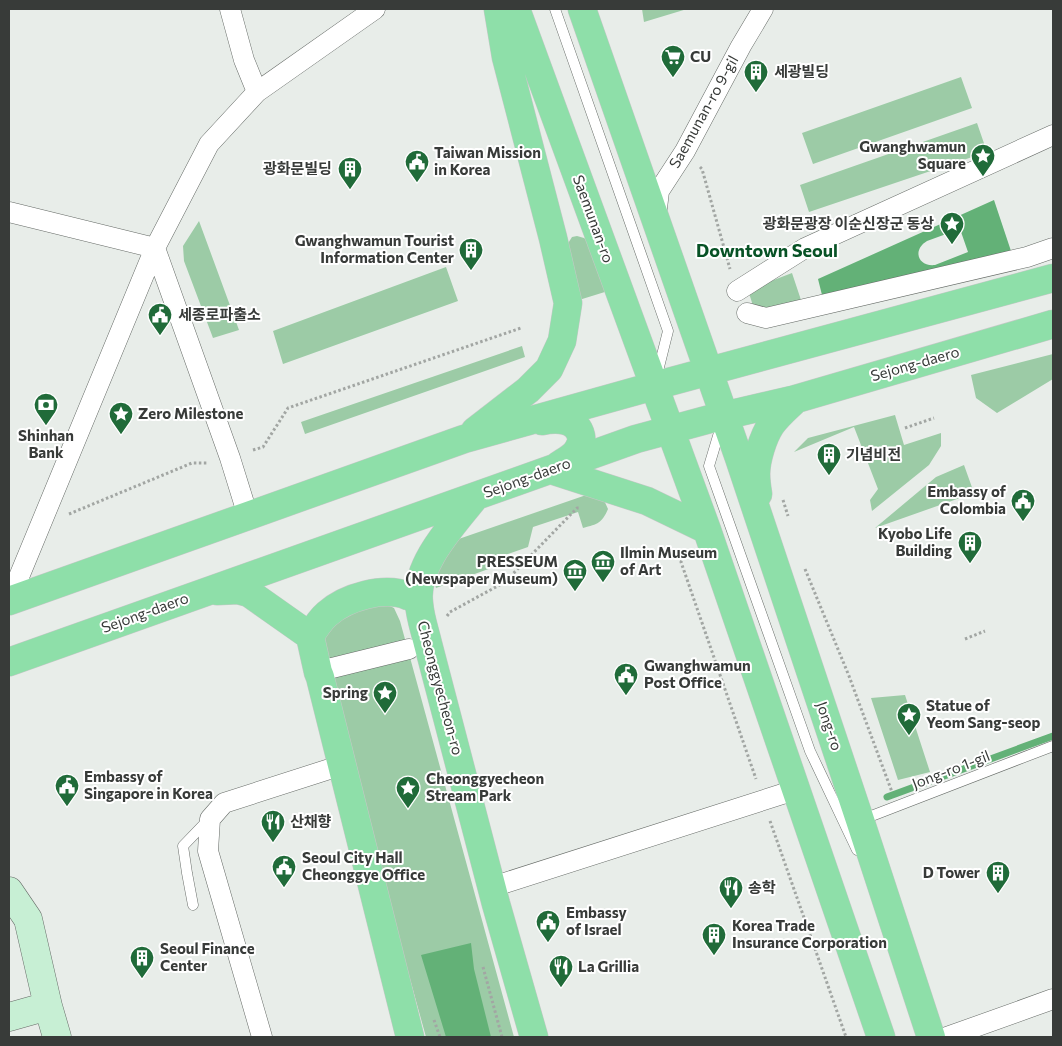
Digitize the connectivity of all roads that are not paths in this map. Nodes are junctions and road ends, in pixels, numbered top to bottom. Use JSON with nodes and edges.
{"nodes":[{"id":1,"x":230,"y":9,"type":"edge"},
{"id":2,"x":376,"y":9,"type":"edge"},
{"id":3,"x":498,"y":9,"type":"edge"},
{"id":4,"x":516,"y":9,"type":"edge"},
{"id":5,"x":555,"y":9,"type":"edge"},
{"id":6,"x":582,"y":9,"type":"edge"},
{"id":7,"x":764,"y":9,"type":"edge"},
{"id":8,"x":257,"y":92,"type":"junction"},
{"id":9,"x":1053,"y":135,"type":"edge"},
{"id":10,"x":9,"y":212,"type":"edge"},
{"id":11,"x":656,"y":219,"type":"junction"},
{"id":12,"x":155,"y":248,"type":"junction"},
{"id":13,"x":1053,"y":248,"type":"edge"},
{"id":14,"x":1053,"y":278,"type":"edge"},
{"id":15,"x":736,"y":291,"type":"road end"},
{"id":16,"x":747,"y":314,"type":"dead end"},
{"id":17,"x":1053,"y":324,"type":"edge"},
{"id":18,"x":709,"y":371,"type":"junction"},
{"id":19,"x":654,"y":386,"type":"junction"},
{"id":20,"x":796,"y":399,"type":"junction"},
{"id":21,"x":724,"y":415,"type":"junction"},
{"id":22,"x":671,"y":429,"type":"junction"},
{"id":23,"x":464,"y":439,"type":"junction"},
{"id":24,"x":551,"y":470,"type":"junction"},
{"id":25,"x":475,"y":497,"type":"junction"},
{"id":26,"x":248,"y":516,"type":"junction"},
{"id":27,"x":761,"y":527,"type":"junction"},
{"id":28,"x":708,"y":530,"type":"junction"},
{"id":29,"x":205,"y":592,"type":"junction"},
{"id":30,"x":9,"y":600,"type":"edge"},
{"id":31,"x":418,"y":602,"type":"junction"},
{"id":32,"x":310,"y":636,"type":"junction"},
{"id":33,"x":408,"y":649,"type":"dead end"},
{"id":34,"x":9,"y":662,"type":"edge"},
{"id":35,"x":328,"y":669,"type":"dead end"},
{"id":36,"x":1053,"y":746,"type":"edge"},
{"id":37,"x":342,"y":765,"type":"junction"},
{"id":38,"x":795,"y":790,"type":"junction"},
{"id":39,"x":210,"y":819,"type":"junction"},
{"id":40,"x":860,"y":820,"type":"junction"},
{"id":41,"x":492,"y":887,"type":"junction"},
{"id":42,"x":9,"y":891,"type":"edge"},
{"id":43,"x":193,"y":905,"type":"dead end"},
{"id":44,"x":897,"y":934,"type":"junction"},
{"id":45,"x":1053,"y":999,"type":"edge"},
{"id":46,"x":48,"y":1006,"type":"junction"},
{"id":47,"x":9,"y":1017,"type":"edge"},
{"id":48,"x":57,"y":1037,"type":"edge"},
{"id":49,"x":262,"y":1037,"type":"edge"},
{"id":50,"x":410,"y":1037,"type":"edge"},
{"id":51,"x":534,"y":1037,"type":"edge"},
{"id":52,"x":880,"y":1037,"type":"edge"},
{"id":53,"x":931,"y":1037,"type":"edge"},
{"id":54,"x":946,"y":1037,"type":"edge"}],
"edges":[{"from":1,"to":8,"type":"street"},
{"from":2,"to":8,"type":"street"},
{"from":3,"to":23,"type":"main road"},
{"from":4,"to":19,"type":"main road","name":"Saemunan-ro"},
{"from":5,"to":19,"type":"lane"},
{"from":6,"to":11,"type":"main road"},
{"from":7,"to":11,"type":"street","name":"Saemunan-ro 9-gil"},
{"from":8,"to":12,"type":"street"},
{"from":9,"to":15,"type":"street"},
{"from":10,"to":12,"type":"street"},
{"from":11,"to":18,"type":"main road"},
{"from":12,"to":26,"type":"street"},
{"from":12,"to":30,"type":"street"},
{"from":13,"to":16,"type":"street"},
{"from":14,"to":18,"type":"main road"},
{"from":17,"to":20,"type":"main road","name":"Sejong-daero"},
{"from":18,"to":19,"type":"main road"},
{"from":18,"to":21,"type":"main road"},
{"from":19,"to":22,"type":"main road","name":"Saemunan-ro"},
{"from":19,"to":23,"type":"main road"},
{"from":20,"to":21,"type":"main road","name":"Sejong-daero"},
{"from":20,"to":27,"type":"main road"},
{"from":21,"to":22,"type":"main road","name":"Sejong-daero"},
{"from":21,"to":27,"type":"main road","name":"Jong-ro"},
{"from":21,"to":44,"type":"lane"},
{"from":22,"to":24,"type":"main road","name":"Sejong-daero"},
{"from":22,"to":28,"type":"main road"},
{"from":23,"to":24,"type":"main road"},
{"from":23,"to":26,"type":"main road"},
{"from":24,"to":25,"type":"main road","name":"Sejong-daero"},
{"from":24,"to":28,"type":"main road"},
{"from":25,"to":29,"type":"main road","name":"Sejong-daero"},
{"from":25,"to":31,"type":"main road","name":"Cheonggyecheon-ro"},
{"from":26,"to":30,"type":"main road"},
{"from":27,"to":40,"type":"main road","name":"Jong-ro"},
{"from":28,"to":38,"type":"main road"},
{"from":29,"to":32,"type":"main road"},
{"from":29,"to":34,"type":"main road","name":"Sejong-daero"},
{"from":31,"to":32,"type":"main road"},
{"from":31,"to":41,"type":"main road","name":"Cheonggyecheon-ro"},
{"from":32,"to":37,"type":"main road"},
{"from":33,"to":35,"type":"street"},
{"from":36,"to":40,"type":"lane","name":"Jong-ro 1-gil"},
{"from":37,"to":39,"type":"street"},
{"from":37,"to":50,"type":"main road"},
{"from":38,"to":41,"type":"street"},
{"from":38,"to":52,"type":"main road"},
{"from":39,"to":43,"type":"lane"},
{"from":39,"to":49,"type":"street"},
{"from":40,"to":44,"type":"main road","name":"Jong-ro"},
{"from":41,"to":51,"type":"main road","name":"Cheonggyecheon-ro"},
{"from":42,"to":46,"type":"street"},
{"from":44,"to":53,"type":"main road","name":"Jong-ro"},
{"from":45,"to":54,"type":"street"},
{"from":46,"to":47,"type":"street"},
{"from":46,"to":48,"type":"street"}]}
